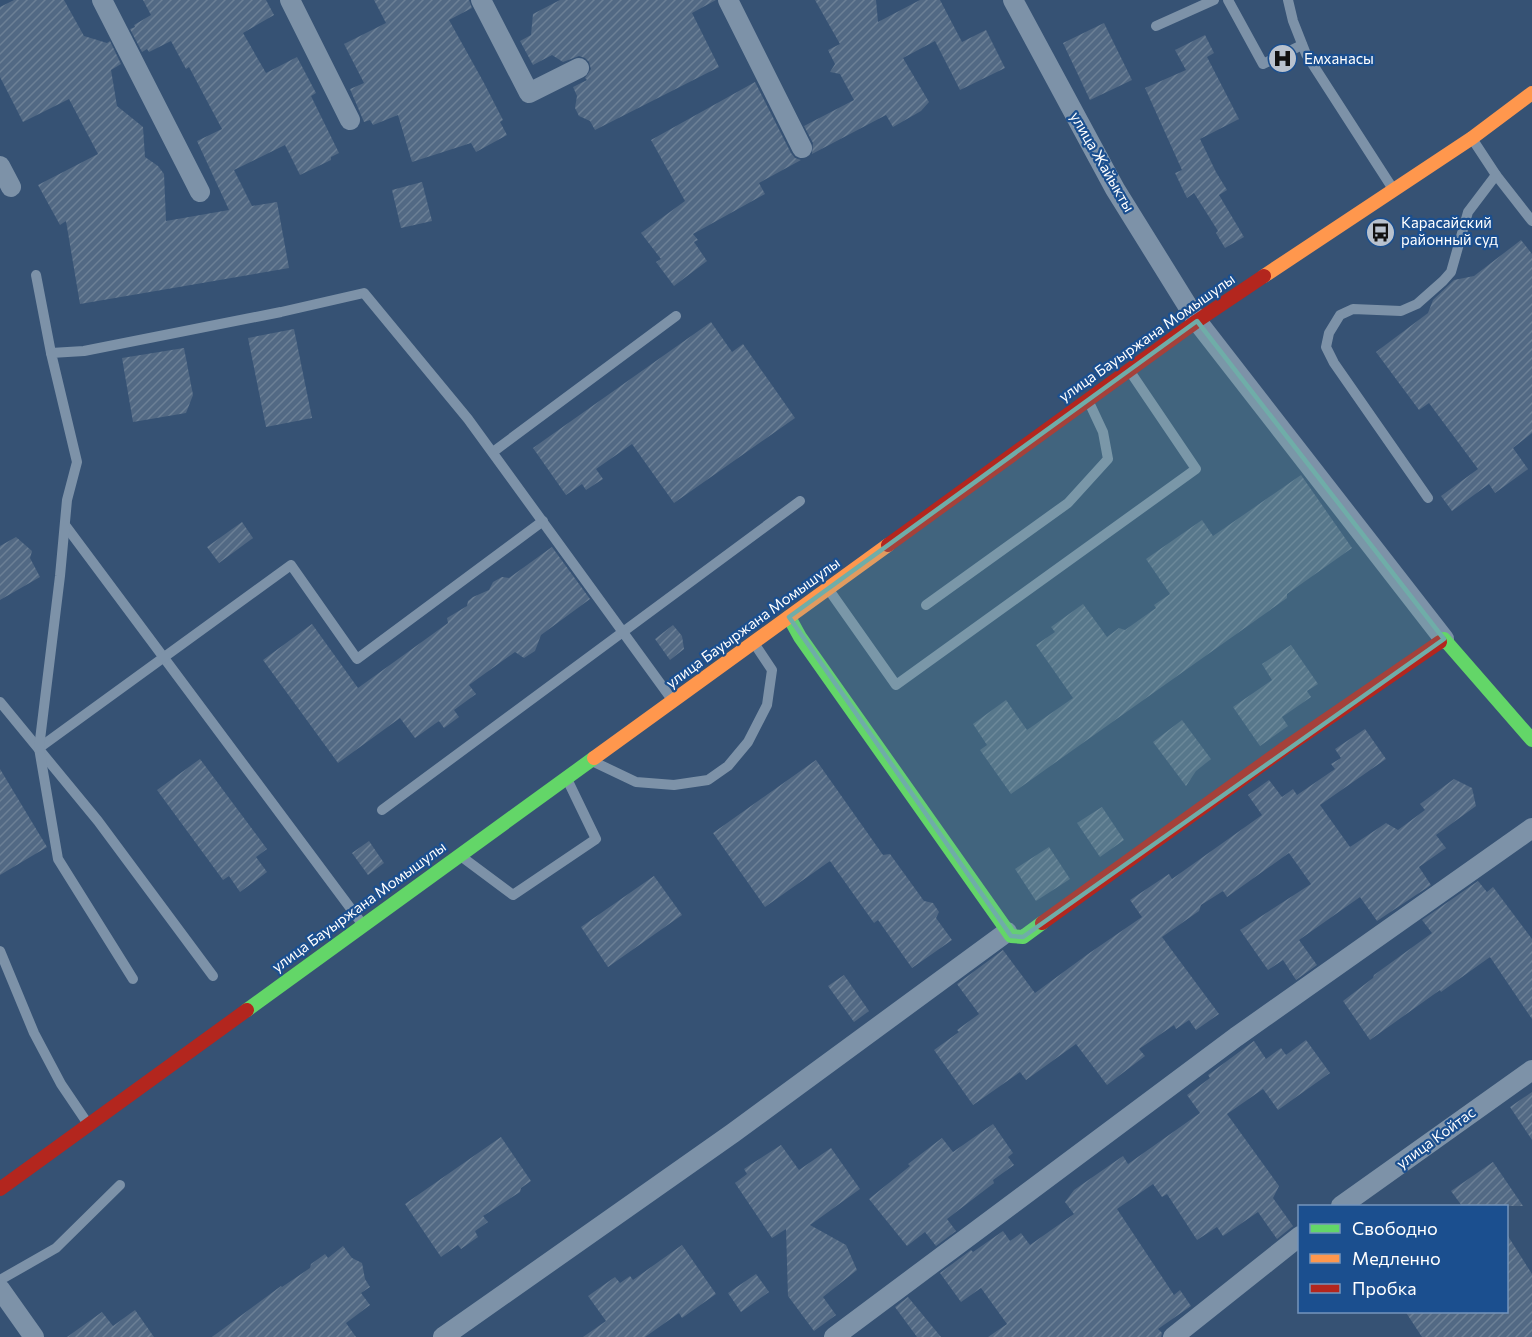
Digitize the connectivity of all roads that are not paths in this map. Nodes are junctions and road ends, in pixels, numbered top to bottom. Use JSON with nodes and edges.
{"nodes":[{"id":1,"x":102,"y":0,"type":"edge"},
{"id":2,"x":290,"y":0,"type":"edge"},
{"id":3,"x":481,"y":0,"type":"edge"},
{"id":4,"x":728,"y":0,"type":"edge"},
{"id":5,"x":1013,"y":0,"type":"edge"},
{"id":6,"x":1214,"y":0,"type":"edge"},
{"id":7,"x":1228,"y":0,"type":"edge"},
{"id":8,"x":1288,"y":0,"type":"edge"},
{"id":9,"x":1156,"y":26,"type":"dead end"},
{"id":10,"x":1302,"y":45,"type":"junction"},
{"id":11,"x":579,"y":68,"type":"dead end"},
{"id":12,"x":1532,"y":93,"type":"edge"},
{"id":13,"x":350,"y":120,"type":"dead end"},
{"id":14,"x":1472,"y":138,"type":"junction"},
{"id":15,"x":802,"y":148,"type":"dead end"},
{"id":16,"x":0,"y":166,"type":"edge"},
{"id":17,"x":1496,"y":175,"type":"junction"},
{"id":18,"x":11,"y":187,"type":"dead end"},
{"id":19,"x":1393,"y":189,"type":"junction"},
{"id":20,"x":200,"y":192,"type":"dead end"},
{"id":21,"x":1532,"y":221,"type":"edge"},
{"id":22,"x":36,"y":275,"type":"dead end"},
{"id":23,"x":676,"y":316,"type":"dead end"},
{"id":24,"x":1197,"y":321,"type":"junction"},
{"id":25,"x":51,"y":353,"type":"junction"},
{"id":26,"x":1129,"y":370,"type":"junction"},
{"id":27,"x":1088,"y":400,"type":"junction"},
{"id":28,"x":493,"y":452,"type":"junction"},
{"id":29,"x":1428,"y":498,"type":"dead end"},
{"id":30,"x":800,"y":501,"type":"dead end"},
{"id":31,"x":543,"y":521,"type":"junction"},
{"id":32,"x":65,"y":525,"type":"junction"},
{"id":33,"x":828,"y":589,"type":"junction"},
{"id":34,"x":926,"y":605,"type":"dead end"},
{"id":35,"x":789,"y":617,"type":"junction"},
{"id":36,"x":624,"y":632,"type":"junction"},
{"id":37,"x":1444,"y":639,"type":"junction"},
{"id":38,"x":754,"y":643,"type":"junction"},
{"id":39,"x":165,"y":658,"type":"junction"},
{"id":40,"x":673,"y":701,"type":"junction"},
{"id":41,"x":0,"y":702,"type":"edge"},
{"id":42,"x":1532,"y":740,"type":"edge"},
{"id":43,"x":39,"y":748,"type":"junction"},
{"id":44,"x":590,"y":760,"type":"junction"},
{"id":45,"x":567,"y":777,"type":"junction"},
{"id":46,"x":382,"y":810,"type":"dead end"},
{"id":47,"x":1532,"y":828,"type":"edge"},
{"id":48,"x":459,"y":856,"type":"junction"},
{"id":49,"x":363,"y":925,"type":"junction"},
{"id":50,"x":1007,"y":932,"type":"junction"},
{"id":51,"x":0,"y":951,"type":"edge"},
{"id":52,"x":213,"y":976,"type":"dead end"},
{"id":53,"x":133,"y":979,"type":"dead end"},
{"id":54,"x":1532,"y":1070,"type":"edge"},
{"id":55,"x":89,"y":1125,"type":"junction"},
{"id":56,"x":120,"y":1185,"type":"dead end"},
{"id":57,"x":0,"y":1189,"type":"edge"},
{"id":58,"x":1342,"y":1205,"type":"edge"},
{"id":59,"x":1298,"y":1237,"type":"edge"},
{"id":60,"x":0,"y":1280,"type":"edge"},
{"id":61,"x":0,"y":1289,"type":"edge"},
{"id":62,"x":34,"y":1337,"type":"edge"},
{"id":63,"x":443,"y":1337,"type":"edge"},
{"id":64,"x":834,"y":1337,"type":"edge"},
{"id":65,"x":1173,"y":1337,"type":"edge"}],
"edges":[{"from":1,"to":20,"type":"street"},
{"from":2,"to":13,"type":"street"},
{"from":3,"to":11,"type":"street"},
{"from":4,"to":15,"type":"street"},
{"from":5,"to":24,"type":"street","name":"улица Жайыкты"},
{"from":6,"to":9,"type":"lane"},
{"from":7,"to":10,"type":"lane"},
{"from":8,"to":10,"type":"lane"},
{"from":10,"to":19,"type":"lane"},
{"from":12,"to":14,"type":"street","name":"улица Бауыржана Момышулы"},
{"from":14,"to":17,"type":"lane"},
{"from":14,"to":19,"type":"street","name":"улица Бауыржана Момышулы"},
{"from":16,"to":18,"type":"street"},
{"from":17,"to":21,"type":"lane"},
{"from":17,"to":29,"type":"lane"},
{"from":19,"to":24,"type":"street","name":"улица Бауыржана Момышулы"},
{"from":22,"to":25,"type":"lane"},
{"from":23,"to":28,"type":"lane"},
{"from":24,"to":26,"type":"street","name":"улица Бауыржана Момышулы"},
{"from":24,"to":37,"type":"street","name":"улица Жайыкты"},
{"from":25,"to":28,"type":"lane"},
{"from":25,"to":32,"type":"lane"},
{"from":26,"to":27,"type":"street","name":"улица Бауыржана Момышулы"},
{"from":26,"to":33,"type":"lane"},
{"from":27,"to":33,"type":"street","name":"улица Бауыржана Момышулы"},
{"from":27,"to":34,"type":"lane"},
{"from":28,"to":31,"type":"lane"},
{"from":30,"to":36,"type":"lane"},
{"from":31,"to":36,"type":"lane"},
{"from":31,"to":39,"type":"lane"},
{"from":32,"to":39,"type":"lane"},
{"from":32,"to":43,"type":"lane"},
{"from":33,"to":35,"type":"street","name":"улица Бауыржана Момышулы"},
{"from":35,"to":38,"type":"street","name":"улица Бауыржана Момышулы"},
{"from":35,"to":50,"type":"street"},
{"from":36,"to":40,"type":"lane"},
{"from":36,"to":46,"type":"lane"},
{"from":37,"to":42,"type":"street"},
{"from":37,"to":50,"type":"street"},
{"from":38,"to":40,"type":"street","name":"улица Бауыржана Момышулы"},
{"from":38,"to":44,"type":"lane"},
{"from":39,"to":43,"type":"lane"},
{"from":39,"to":49,"type":"lane"},
{"from":40,"to":44,"type":"street","name":"улица Бауыржана Момышулы"},
{"from":41,"to":43,"type":"lane"},
{"from":43,"to":52,"type":"lane"},
{"from":43,"to":53,"type":"lane"},
{"from":44,"to":45,"type":"street","name":"улица Бауыржана Момышулы"},
{"from":45,"to":48,"type":"street","name":"улица Бауыржана Момышулы"},
{"from":45,"to":48,"type":"lane"},
{"from":47,"to":64,"type":"street"},
{"from":48,"to":49,"type":"street","name":"улица Бауыржана Момышулы"},
{"from":49,"to":55,"type":"street","name":"улица Бауыржана Момышулы"},
{"from":50,"to":63,"type":"street"},
{"from":51,"to":55,"type":"lane"},
{"from":54,"to":58,"type":"street","name":"улица Койтас"},
{"from":55,"to":57,"type":"street","name":"улица Бауыржана Момышулы"},
{"from":56,"to":60,"type":"lane"},
{"from":59,"to":65,"type":"street"},
{"from":61,"to":62,"type":"street"}]}
